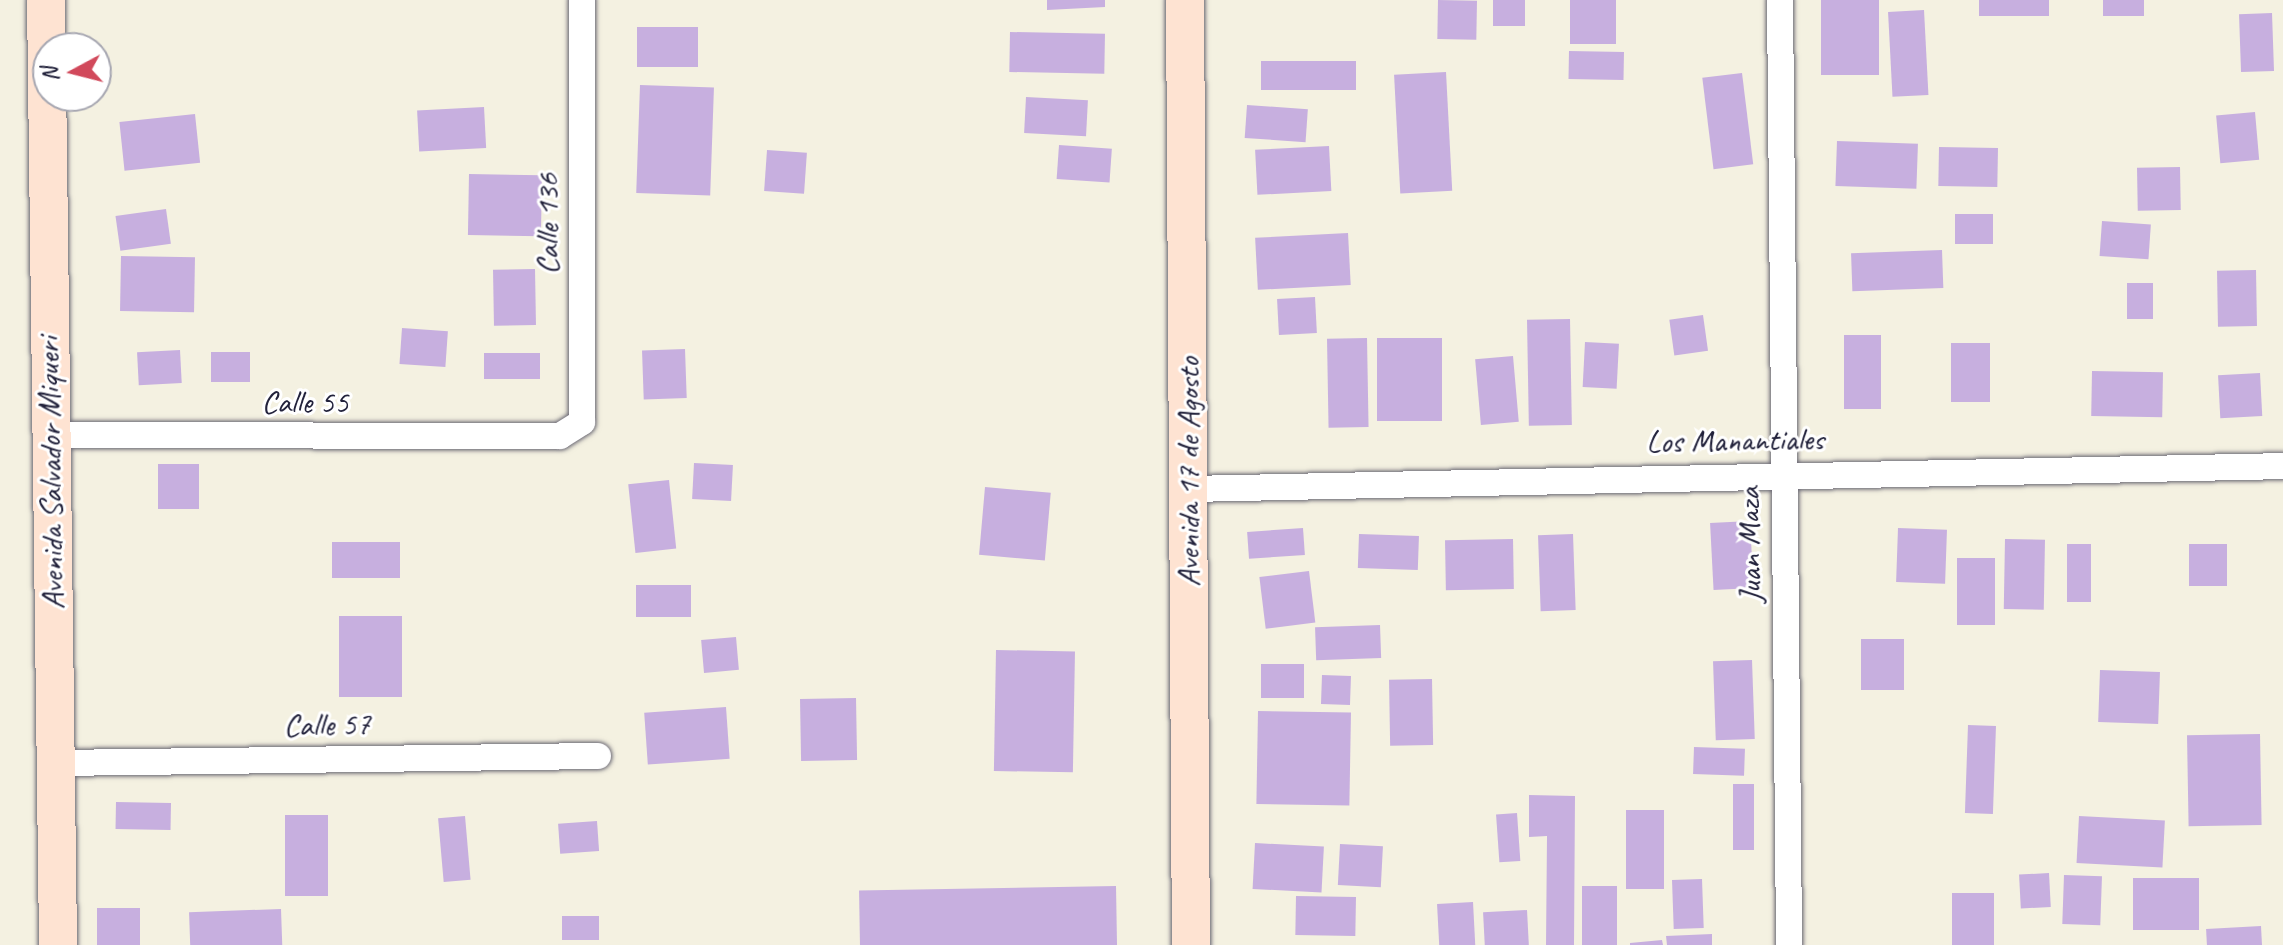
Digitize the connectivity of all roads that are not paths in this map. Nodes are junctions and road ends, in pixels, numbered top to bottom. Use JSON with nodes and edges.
{"nodes":[{"id":1,"x":46,"y":0,"type":"edge"},
{"id":2,"x":582,"y":0,"type":"edge"},
{"id":3,"x":1185,"y":0,"type":"edge"},
{"id":4,"x":1780,"y":0,"type":"edge"},
{"id":5,"x":50,"y":435,"type":"junction"},
{"id":6,"x":560,"y":436,"type":"joint"},
{"id":7,"x":2283,"y":466,"type":"edge"},
{"id":8,"x":1783,"y":473,"type":"junction"},
{"id":9,"x":1189,"y":489,"type":"junction"},
{"id":10,"x":598,"y":756,"type":"dead end"},
{"id":11,"x":56,"y":763,"type":"junction"},
{"id":12,"x":58,"y":945,"type":"edge"},
{"id":13,"x":1191,"y":945,"type":"edge"},
{"id":14,"x":1789,"y":945,"type":"edge"}],
"edges":[{"from":1,"to":5,"type":"main road","name":"Avenida Salvador Miqueri"},
{"from":2,"to":6,"type":"street","name":"Calle 136"},
{"from":3,"to":9,"type":"main road","name":"Avenida 17 de Agosto"},
{"from":4,"to":8,"type":"street","name":"Juan Maza"},
{"from":5,"to":6,"type":"street","name":"Calle 55"},
{"from":5,"to":11,"type":"main road","name":"Avenida Salvador Miqueri"},
{"from":7,"to":8,"type":"street","name":"Los Manantiales"},
{"from":8,"to":9,"type":"street","name":"Los Manantiales"},
{"from":8,"to":14,"type":"street","name":"Juan Maza"},
{"from":9,"to":13,"type":"main road","name":"Avenida 17 de Agosto"},
{"from":10,"to":11,"type":"street","name":"Calle 57"},
{"from":11,"to":12,"type":"main road","name":"Avenida Salvador Miqueri"}]}
